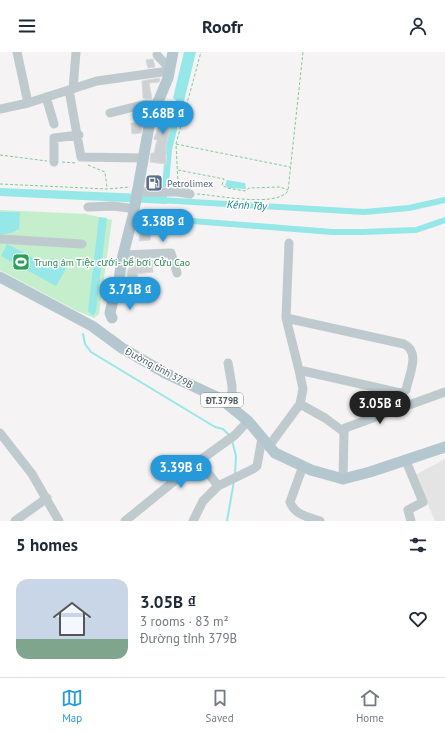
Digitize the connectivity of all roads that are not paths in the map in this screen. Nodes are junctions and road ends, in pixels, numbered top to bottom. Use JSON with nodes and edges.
{"nodes":[{"id":1,"x":17,"y":52,"type":"edge"},
{"id":2,"x":76,"y":52,"type":"edge"},
{"id":3,"x":173,"y":52,"type":"edge"},
{"id":4,"x":157,"y":55,"type":"dead end"},
{"id":5,"x":169,"y":70,"type":"junction"},
{"id":6,"x":71,"y":90,"type":"junction"},
{"id":7,"x":46,"y":97,"type":"junction"},
{"id":8,"x":28,"y":102,"type":"junction"},
{"id":9,"x":156,"y":105,"type":"junction"},
{"id":10,"x":0,"y":109,"type":"edge"},
{"id":11,"x":110,"y":113,"type":"dead end"},
{"id":12,"x":54,"y":124,"type":"dead end"},
{"id":13,"x":79,"y":135,"type":"junction"},
{"id":14,"x":142,"y":158,"type":"junction"},
{"id":15,"x":54,"y":162,"type":"dead end"},
{"id":16,"x":136,"y":190,"type":"junction"},
{"id":17,"x":190,"y":194,"type":"road end"},
{"id":18,"x":88,"y":207,"type":"dead end"},
{"id":19,"x":131,"y":208,"type":"junction"},
{"id":20,"x":0,"y":239,"type":"edge"},
{"id":21,"x":289,"y":243,"type":"dead end"},
{"id":22,"x":82,"y":244,"type":"dead end"},
{"id":23,"x":123,"y":255,"type":"junction"},
{"id":24,"x":177,"y":273,"type":"dead end"},
{"id":25,"x":0,"y":277,"type":"edge"},
{"id":26,"x":286,"y":318,"type":"junction"},
{"id":27,"x":105,"y":334,"type":"junction"},
{"id":28,"x":228,"y":363,"type":"dead end"},
{"id":29,"x":299,"y":370,"type":"junction"},
{"id":30,"x":405,"y":392,"type":"junction"},
{"id":31,"x":445,"y":392,"type":"edge"},
{"id":32,"x":300,"y":404,"type":"junction"},
{"id":33,"x":409,"y":405,"type":"junction"},
{"id":34,"x":232,"y":408,"type":"junction"},
{"id":35,"x":248,"y":421,"type":"junction"},
{"id":36,"x":344,"y":432,"type":"junction"},
{"id":37,"x":0,"y":433,"type":"edge"},
{"id":38,"x":266,"y":442,"type":"junction"},
{"id":39,"x":445,"y":447,"type":"edge"},
{"id":40,"x":199,"y":460,"type":"junction"},
{"id":41,"x":406,"y":461,"type":"junction"},
{"id":42,"x":303,"y":466,"type":"junction"},
{"id":43,"x":343,"y":479,"type":"junction"},
{"id":44,"x":220,"y":485,"type":"junction"},
{"id":45,"x":47,"y":498,"type":"junction"},
{"id":46,"x":15,"y":521,"type":"edge"},
{"id":47,"x":59,"y":521,"type":"edge"},
{"id":48,"x":125,"y":521,"type":"edge"},
{"id":49,"x":193,"y":521,"type":"edge"},
{"id":50,"x":320,"y":521,"type":"edge"},
{"id":51,"x":411,"y":521,"type":"edge"}],
"edges":[{"from":1,"to":8,"type":"street"},
{"from":2,"to":6,"type":"street"},
{"from":3,"to":5,"type":"main road"},
{"from":4,"to":5,"type":"street"},
{"from":5,"to":6,"type":"street"},
{"from":5,"to":9,"type":"main road"},
{"from":6,"to":7,"type":"street"},
{"from":6,"to":13,"type":"street"},
{"from":7,"to":8,"type":"street"},
{"from":7,"to":12,"type":"street"},
{"from":8,"to":10,"type":"street"},
{"from":9,"to":11,"type":"street"},
{"from":9,"to":14,"type":"main road"},
{"from":13,"to":14,"type":"street"},
{"from":13,"to":15,"type":"street"},
{"from":14,"to":16,"type":"main road"},
{"from":16,"to":17,"type":"street"},
{"from":16,"to":19,"type":"main road"},
{"from":18,"to":19,"type":"street"},
{"from":19,"to":23,"type":"main road"},
{"from":20,"to":22,"type":"street"},
{"from":21,"to":26,"type":"street"},
{"from":23,"to":24,"type":"street"},
{"from":23,"to":27,"type":"main road"},
{"from":25,"to":27,"type":"main road","name":"Đường tỉnh 379B","number":"ĐT.379B"},
{"from":26,"to":29,"type":"street"},
{"from":26,"to":30,"type":"street"},
{"from":27,"to":34,"type":"main road","name":"Đường tỉnh 379B","number":"ĐT.379B"},
{"from":28,"to":34,"type":"street"},
{"from":29,"to":30,"type":"street"},
{"from":29,"to":32,"type":"street"},
{"from":30,"to":33,"type":"street"},
{"from":31,"to":33,"type":"street"},
{"from":32,"to":36,"type":"street"},
{"from":32,"to":38,"type":"street"},
{"from":33,"to":36,"type":"street"},
{"from":34,"to":35,"type":"main road","name":"Đường tỉnh 379B","number":"ĐT.379B"},
{"from":35,"to":38,"type":"main road","name":"Đường tỉnh 379B","number":"ĐT.379B"},
{"from":35,"to":40,"type":"street"},
{"from":36,"to":43,"type":"street"},
{"from":37,"to":45,"type":"street"},
{"from":38,"to":42,"type":"main road","name":"Đường tỉnh 379B","number":"ĐT.379B"},
{"from":38,"to":44,"type":"street"},
{"from":39,"to":41,"type":"main road"},
{"from":40,"to":44,"type":"street"},
{"from":40,"to":48,"type":"street"},
{"from":41,"to":43,"type":"main road"},
{"from":41,"to":51,"type":"street"},
{"from":42,"to":43,"type":"main road","name":"Đường tỉnh 379B","number":"ĐT.379B"},
{"from":42,"to":50,"type":"street"},
{"from":44,"to":49,"type":"street"},
{"from":45,"to":46,"type":"street"},
{"from":45,"to":47,"type":"street"}]}
